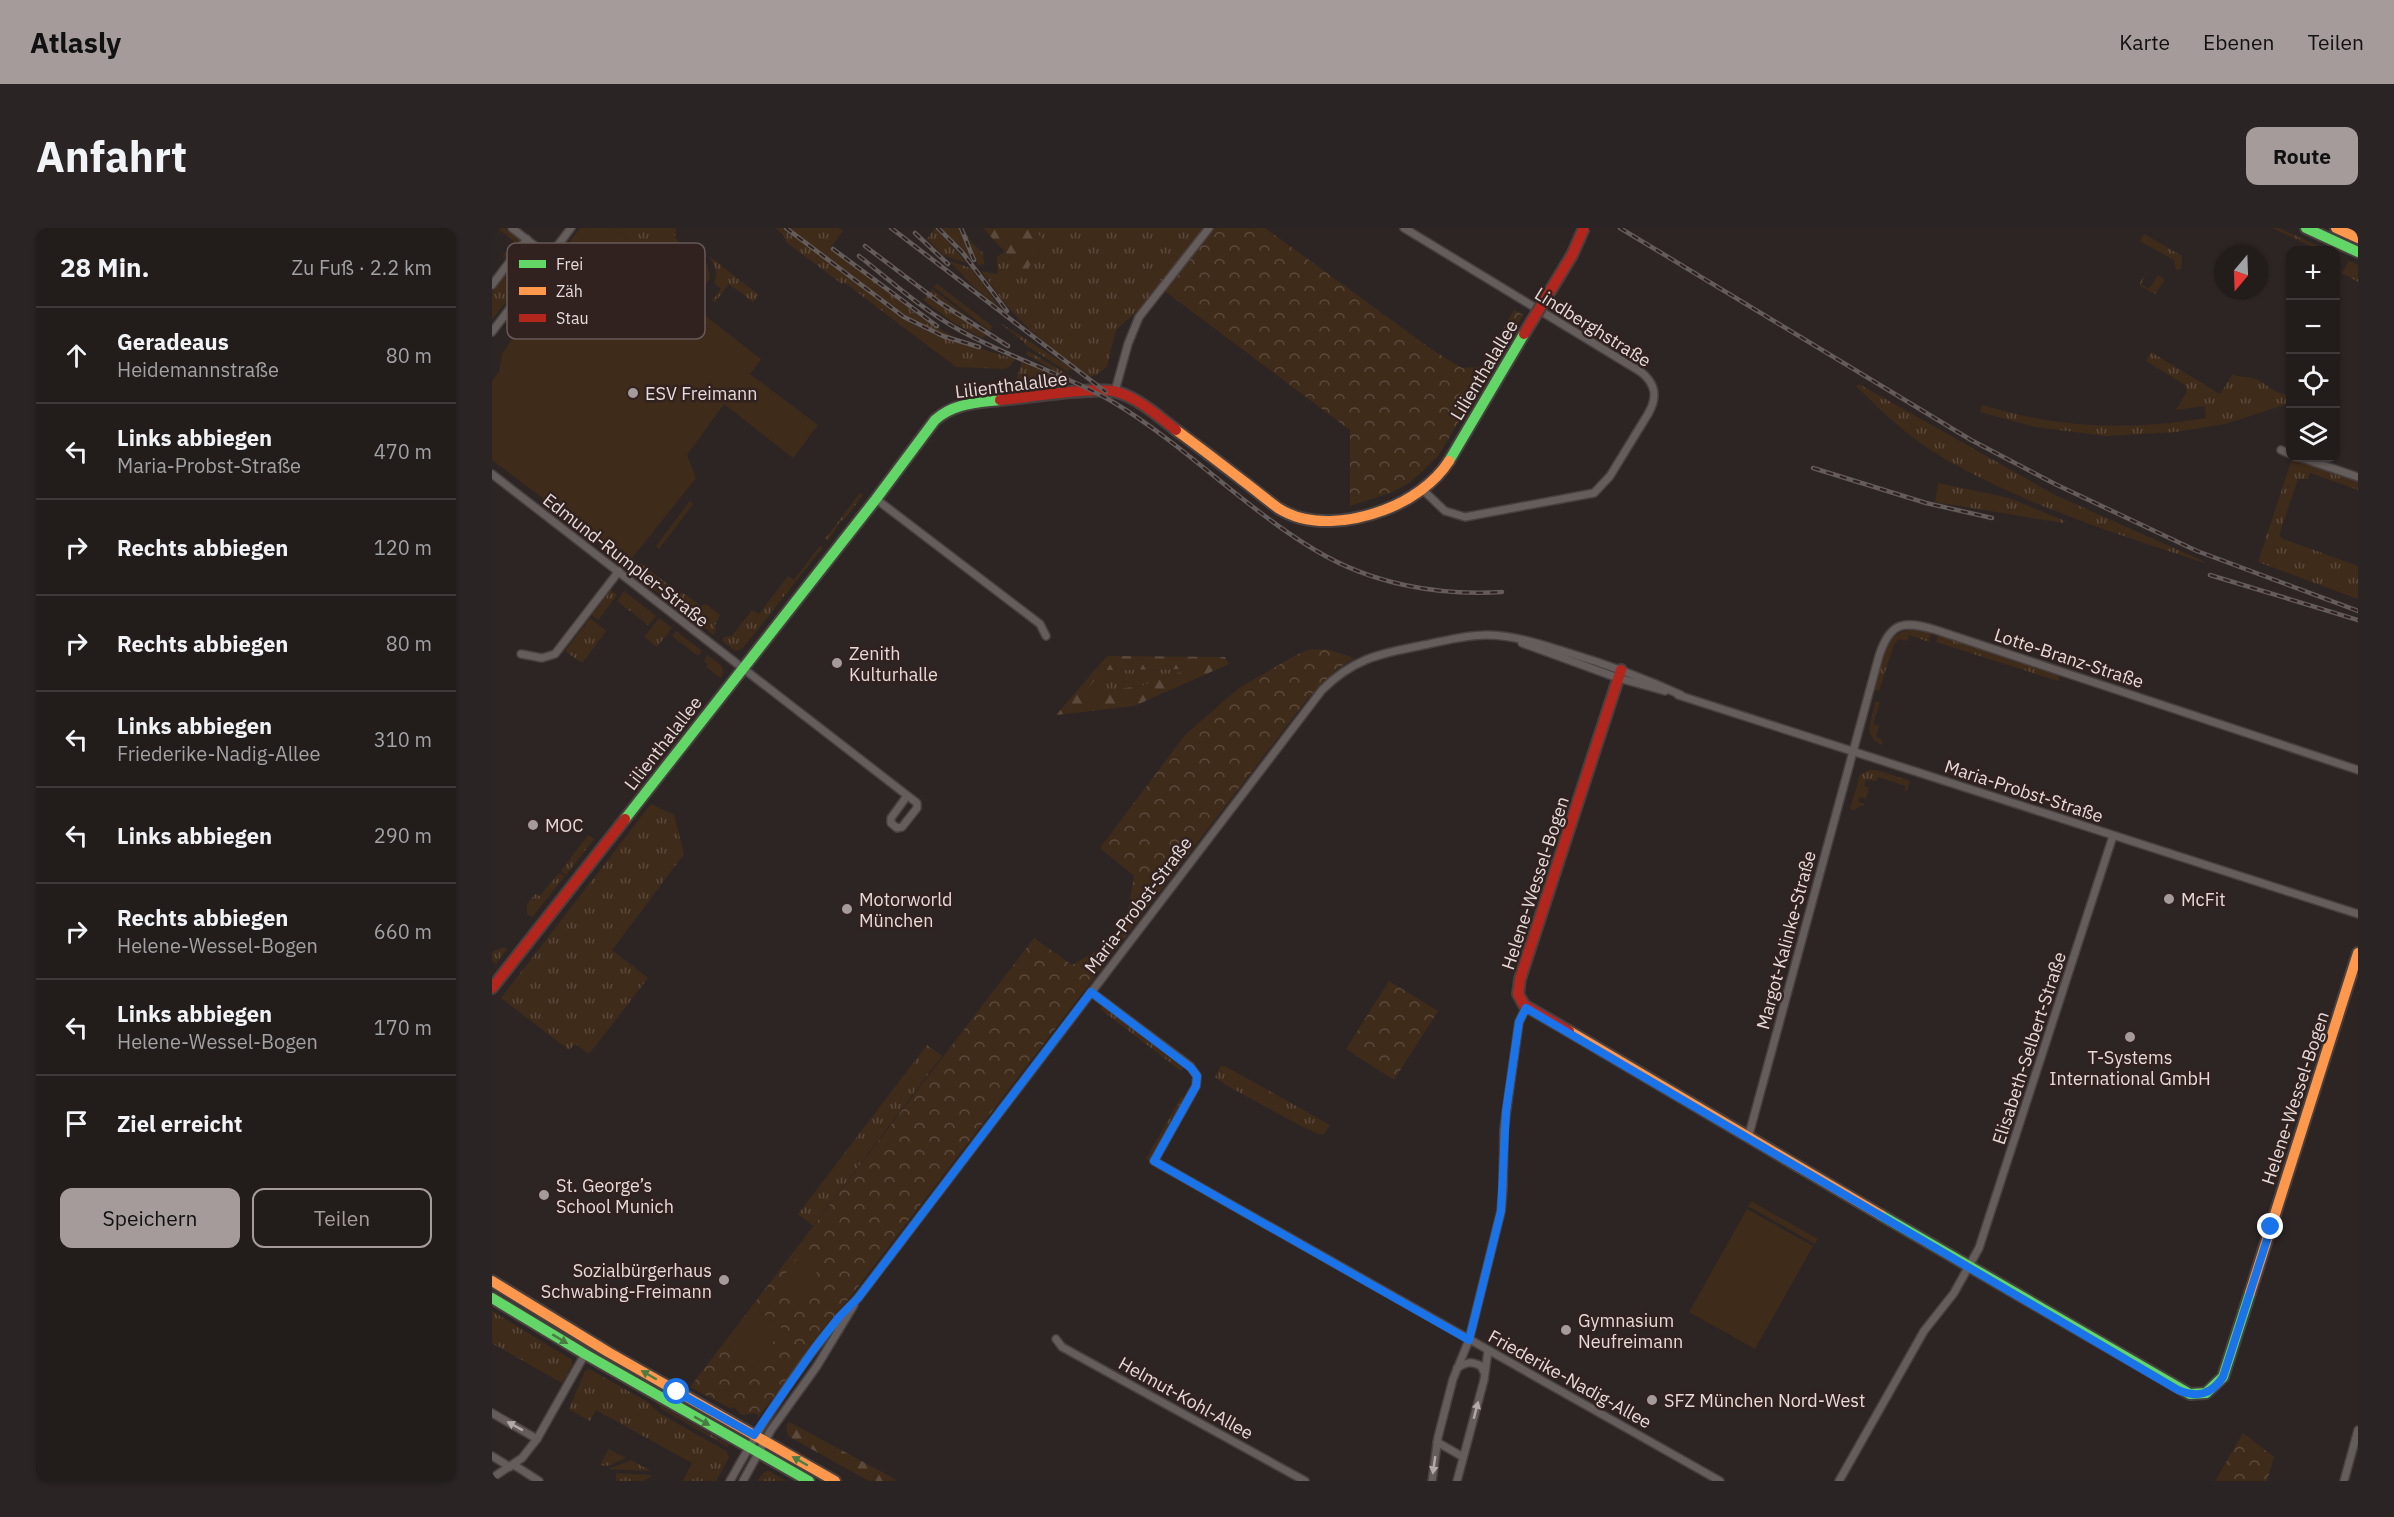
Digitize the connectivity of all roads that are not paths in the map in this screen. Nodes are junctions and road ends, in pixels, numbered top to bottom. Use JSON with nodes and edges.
{"nodes":[{"id":1,"x":512,"y":228,"type":"edge"},
{"id":2,"x":571,"y":228,"type":"edge"},
{"id":3,"x":1209,"y":228,"type":"edge"},
{"id":4,"x":1404,"y":228,"type":"edge"},
{"id":5,"x":1584,"y":228,"type":"edge"},
{"id":6,"x":2306,"y":228,"type":"edge"},
{"id":7,"x":2336,"y":228,"type":"edge"},
{"id":8,"x":2358,"y":238,"type":"edge"},
{"id":9,"x":527,"y":239,"type":"junction"},
{"id":10,"x":524,"y":243,"type":"edge"},
{"id":11,"x":532,"y":243,"type":"edge"},
{"id":12,"x":560,"y":243,"type":"edge"},
{"id":13,"x":2358,"y":251,"type":"edge"},
{"id":14,"x":507,"y":265,"type":"edge"},
{"id":15,"x":492,"y":285,"type":"edge"},
{"id":16,"x":507,"y":312,"type":"edge"},
{"id":17,"x":492,"y":332,"type":"edge"},
{"id":18,"x":1115,"y":392,"type":"junction"},
{"id":19,"x":2281,"y":450,"type":"dead end"},
{"id":20,"x":2286,"y":452,"type":"edge"},
{"id":21,"x":2314,"y":462,"type":"edge"},
{"id":22,"x":492,"y":474,"type":"edge"},
{"id":23,"x":2358,"y":477,"type":"edge"},
{"id":24,"x":1423,"y":490,"type":"junction"},
{"id":25,"x":876,"y":499,"type":"junction"},
{"id":26,"x":619,"y":571,"type":"junction"},
{"id":27,"x":1046,"y":636,"type":"dead end"},
{"id":28,"x":521,"y":654,"type":"dead end"},
{"id":29,"x":742,"y":669,"type":"junction"},
{"id":30,"x":1619,"y":674,"type":"junction"},
{"id":31,"x":1853,"y":751,"type":"junction"},
{"id":32,"x":2358,"y":770,"type":"edge"},
{"id":33,"x":908,"y":796,"type":"junction"},
{"id":34,"x":2113,"y":836,"type":"junction"},
{"id":35,"x":2358,"y":914,"type":"edge"},
{"id":36,"x":2358,"y":953,"type":"edge"},
{"id":37,"x":492,"y":988,"type":"edge"},
{"id":38,"x":1091,"y":992,"type":"junction"},
{"id":39,"x":1526,"y":1008,"type":"junction"},
{"id":40,"x":1748,"y":1138,"type":"junction"},
{"id":41,"x":1969,"y":1268,"type":"junction"},
{"id":42,"x":492,"y":1281,"type":"edge"},
{"id":43,"x":492,"y":1298,"type":"edge"},
{"id":44,"x":858,"y":1298,"type":"junction"},
{"id":45,"x":533,"y":1307,"type":"junction"},
{"id":46,"x":526,"y":1318,"type":"junction"},
{"id":47,"x":1056,"y":1339,"type":"dead end"},
{"id":48,"x":1469,"y":1340,"type":"junction"},
{"id":49,"x":1488,"y":1351,"type":"junction"},
{"id":50,"x":585,"y":1354,"type":"junction"},
{"id":51,"x":1457,"y":1368,"type":"junction"},
{"id":52,"x":1485,"y":1374,"type":"junction"},
{"id":53,"x":492,"y":1413,"type":"edge"},
{"id":54,"x":2358,"y":1430,"type":"edge"},
{"id":55,"x":759,"y":1438,"type":"junction"},
{"id":56,"x":537,"y":1439,"type":"junction"},
{"id":57,"x":1437,"y":1442,"type":"junction"},
{"id":58,"x":748,"y":1447,"type":"junction"},
{"id":59,"x":758,"y":1453,"type":"junction"},
{"id":60,"x":492,"y":1456,"type":"edge"},
{"id":61,"x":1463,"y":1456,"type":"junction"},
{"id":62,"x":2350,"y":1460,"type":"junction"},
{"id":63,"x":2358,"y":1462,"type":"edge"},
{"id":64,"x":512,"y":1466,"type":"junction"},
{"id":65,"x":492,"y":1478,"type":"edge"},
{"id":66,"x":539,"y":1481,"type":"edge"},
{"id":67,"x":730,"y":1481,"type":"edge"},
{"id":68,"x":743,"y":1481,"type":"edge"},
{"id":69,"x":809,"y":1481,"type":"edge"},
{"id":70,"x":835,"y":1481,"type":"edge"},
{"id":71,"x":1305,"y":1481,"type":"edge"},
{"id":72,"x":1431,"y":1481,"type":"edge"},
{"id":73,"x":1457,"y":1481,"type":"edge"},
{"id":74,"x":1720,"y":1481,"type":"edge"},
{"id":75,"x":1839,"y":1481,"type":"edge"},
{"id":76,"x":2344,"y":1481,"type":"edge"}],
"edges":[{"from":1,"to":9,"type":"street"},
{"from":2,"to":12,"type":"street"},
{"from":3,"to":18,"type":"street"},
{"from":4,"to":24,"type":"street","name":"Lindberghstraße"},
{"from":5,"to":24,"type":"street","name":"Lilienthalallee","bridge":true},
{"from":6,"to":13,"type":"street"},
{"from":7,"to":8,"type":"street"},
{"from":9,"to":10,"type":"street"},
{"from":9,"to":11,"type":"street"},
{"from":14,"to":15,"type":"street"},
{"from":16,"to":17,"type":"street"},
{"from":18,"to":24,"type":"street","name":"Lilienthalallee"},
{"from":18,"to":25,"type":"street","name":"Lilienthalallee"},
{"from":19,"to":20,"type":"street"},
{"from":21,"to":23,"type":"street"},
{"from":22,"to":26,"type":"street","name":"Edmund-Rumpler-Straße"},
{"from":25,"to":27,"type":"street"},
{"from":25,"to":29,"type":"street","name":"Lilienthalallee"},
{"from":26,"to":28,"type":"street"},
{"from":26,"to":29,"type":"street","name":"Edmund-Rumpler-Straße"},
{"from":29,"to":33,"type":"street","name":"Edmund-Rumpler-Straße"},
{"from":29,"to":37,"type":"street","name":"Lilienthalallee"},
{"from":30,"to":31,"type":"street","name":"Maria-Probst-Straße"},
{"from":30,"to":38,"type":"street","name":"Maria-Probst-Straße"},
{"from":30,"to":39,"type":"street","name":"Helene-Wessel-Bogen"},
{"from":31,"to":32,"type":"street","name":"Lotte-Branz-Straße"},
{"from":31,"to":34,"type":"street","name":"Maria-Probst-Straße"},
{"from":31,"to":40,"type":"street","name":"Margot-Kalinke-Straße"},
{"from":33,"to":33,"type":"street","name":"Edmund-Rumpler-Straße"},
{"from":34,"to":35,"type":"street","name":"Maria-Probst-Straße"},
{"from":34,"to":41,"type":"street","name":"Elisabeth-Selbert-Straße"},
{"from":36,"to":41,"type":"street","name":"Helene-Wessel-Bogen"},
{"from":38,"to":44,"type":"street","name":"Maria-Probst-Straße"},
{"from":38,"to":48,"type":"street","name":"Friederike-Nadig-Allee"},
{"from":39,"to":40,"type":"street","name":"Helene-Wessel-Bogen"},
{"from":39,"to":48,"type":"street"},
{"from":40,"to":41,"type":"street","name":"Helene-Wessel-Bogen"},
{"from":41,"to":75,"type":"street","name":"Elisabeth-Selbert-Straße"},
{"from":42,"to":45,"type":"street"},
{"from":43,"to":46,"type":"street"},
{"from":44,"to":55,"type":"street","name":"Maria-Probst-Straße"},
{"from":44,"to":55,"type":"street","name":"Maria-Probst-Straße"},
{"from":45,"to":46,"type":"street"},
{"from":55,"to":45,"type":"street","one_way":true},
{"from":46,"to":50,"type":"street","one_way":true},
{"from":47,"to":71,"type":"street","name":"Helmut-Kohl-Allee"},
{"from":48,"to":49,"type":"street","name":"Friederike-Nadig-Allee"},
{"from":48,"to":51,"type":"street"},
{"from":49,"to":52,"type":"street"},
{"from":49,"to":74,"type":"street","name":"Friederike-Nadig-Allee"},
{"from":50,"to":56,"type":"street"},
{"from":50,"to":58,"type":"street","one_way":true},
{"from":51,"to":52,"type":"street"},
{"from":51,"to":57,"type":"street"},
{"from":61,"to":52,"type":"street","one_way":true},
{"from":56,"to":53,"type":"street","one_way":true},
{"from":54,"to":62,"type":"street"},
{"from":55,"to":58,"type":"street"},
{"from":55,"to":59,"type":"street","name":"Maria-Probst-Straße"},
{"from":70,"to":55,"type":"street","one_way":true},
{"from":56,"to":64,"type":"street"},
{"from":57,"to":61,"type":"street"},
{"from":57,"to":72,"type":"street","one_way":true},
{"from":58,"to":59,"type":"street"},
{"from":58,"to":67,"type":"street"},
{"from":59,"to":68,"type":"street","name":"Maria-Probst-Straße"},
{"from":59,"to":69,"type":"street"},
{"from":60,"to":64,"type":"street"},
{"from":61,"to":73,"type":"street"},
{"from":62,"to":63,"type":"street"},
{"from":62,"to":76,"type":"street"},
{"from":64,"to":65,"type":"street"},
{"from":64,"to":66,"type":"street"}]}
